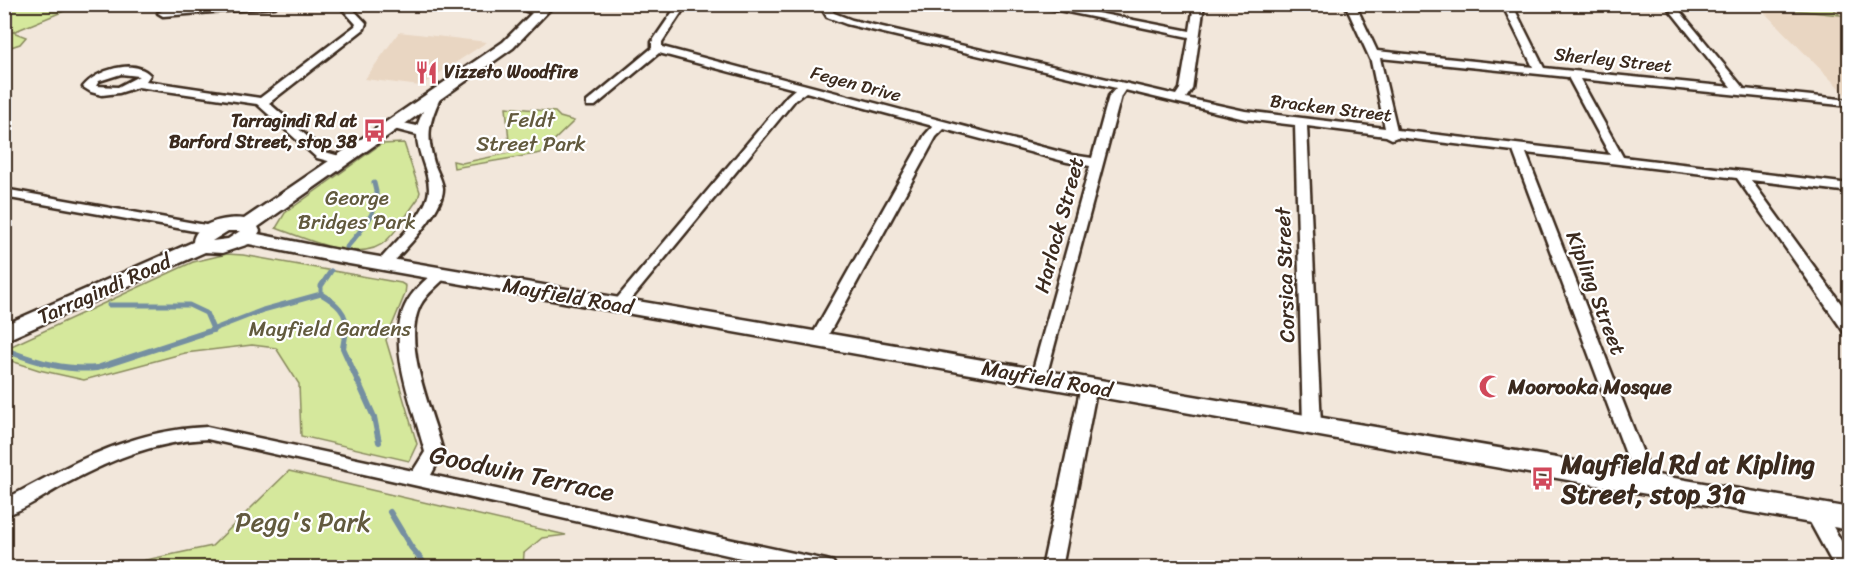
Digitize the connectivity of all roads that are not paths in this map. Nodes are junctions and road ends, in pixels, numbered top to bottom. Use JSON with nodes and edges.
{"nodes":[{"id":1,"x":275,"y":4,"type":"edge"},
{"id":2,"x":342,"y":4,"type":"edge"},
{"id":3,"x":519,"y":4,"type":"edge"},
{"id":4,"x":683,"y":4,"type":"edge"},
{"id":5,"x":823,"y":4,"type":"edge"},
{"id":6,"x":1033,"y":4,"type":"edge"},
{"id":7,"x":1199,"y":4,"type":"edge"},
{"id":8,"x":1350,"y":4,"type":"edge"},
{"id":9,"x":1507,"y":4,"type":"edge"},
{"id":10,"x":1669,"y":4,"type":"edge"},
{"id":11,"x":546,"y":8,"type":"edge"},
{"id":12,"x":163,"y":14,"type":"dead end"},
{"id":13,"x":1194,"y":35,"type":"junction"},
{"id":14,"x":657,"y":48,"type":"junction"},
{"id":15,"x":1373,"y":54,"type":"junction"},
{"id":16,"x":1540,"y":71,"type":"junction"},
{"id":17,"x":1572,"y":74,"type":"junction"},
{"id":18,"x":136,"y":83,"type":"dead end"},
{"id":19,"x":1123,"y":86,"type":"junction"},
{"id":20,"x":803,"y":88,"type":"junction"},
{"id":21,"x":1740,"y":91,"type":"junction"},
{"id":22,"x":435,"y":96,"type":"junction"},
{"id":23,"x":1180,"y":99,"type":"junction"},
{"id":24,"x":262,"y":102,"type":"junction"},
{"id":25,"x":1850,"y":103,"type":"edge"},
{"id":26,"x":591,"y":104,"type":"dead end"},
{"id":27,"x":1300,"y":123,"type":"junction"},
{"id":28,"x":942,"y":125,"type":"junction"},
{"id":29,"x":389,"y":129,"type":"junction"},
{"id":30,"x":1392,"y":135,"type":"junction"},
{"id":31,"x":423,"y":139,"type":"junction"},
{"id":32,"x":1519,"y":150,"type":"junction"},
{"id":33,"x":343,"y":161,"type":"junction"},
{"id":34,"x":1619,"y":161,"type":"junction"},
{"id":35,"x":1098,"y":163,"type":"junction"},
{"id":36,"x":1742,"y":176,"type":"junction"},
{"id":37,"x":1850,"y":188,"type":"edge"},
{"id":38,"x":4,"y":193,"type":"edge"},
{"id":39,"x":246,"y":232,"type":"junction"},
{"id":40,"x":207,"y":238,"type":"junction"},
{"id":41,"x":384,"y":264,"type":"junction"},
{"id":42,"x":441,"y":274,"type":"junction"},
{"id":43,"x":619,"y":305,"type":"junction"},
{"id":44,"x":1850,"y":328,"type":"edge"},
{"id":45,"x":4,"y":334,"type":"edge"},
{"id":46,"x":818,"y":339,"type":"junction"},
{"id":47,"x":1039,"y":377,"type":"junction"},
{"id":48,"x":1089,"y":386,"type":"junction"},
{"id":49,"x":1312,"y":425,"type":"junction"},
{"id":50,"x":418,"y":478,"type":"junction"},
{"id":51,"x":1646,"y":484,"type":"junction"},
{"id":52,"x":4,"y":509,"type":"edge"},
{"id":53,"x":1815,"y":513,"type":"junction"},
{"id":54,"x":1850,"y":519,"type":"edge"},
{"id":55,"x":826,"y":567,"type":"edge"},
{"id":56,"x":1052,"y":567,"type":"edge"},
{"id":57,"x":1846,"y":567,"type":"edge"}],
"edges":[{"from":1,"to":12,"type":"street"},
{"from":2,"to":24,"type":"street"},
{"from":3,"to":11,"type":"street"},
{"from":4,"to":14,"type":"street"},
{"from":5,"to":19,"type":"street","name":"Bracken Street"},
{"from":6,"to":13,"type":"street"},
{"from":7,"to":13,"type":"street"},
{"from":8,"to":15,"type":"street"},
{"from":9,"to":16,"type":"street"},
{"from":10,"to":21,"type":"street"},
{"from":11,"to":22,"type":"street"},
{"from":13,"to":23,"type":"street"},
{"from":14,"to":20,"type":"street","name":"Fegen Drive"},
{"from":14,"to":26,"type":"street"},
{"from":15,"to":16,"type":"street","name":"Sherley Street"},
{"from":15,"to":30,"type":"street"},
{"from":16,"to":17,"type":"street","name":"Sherley Street"},
{"from":17,"to":21,"type":"street","name":"Sherley Street"},
{"from":17,"to":34,"type":"street"},
{"from":18,"to":24,"type":"street"},
{"from":19,"to":23,"type":"street","name":"Bracken Street"},
{"from":19,"to":35,"type":"street","name":"Harlock Street"},
{"from":20,"to":28,"type":"street","name":"Fegen Drive"},
{"from":20,"to":43,"type":"street"},
{"from":21,"to":25,"type":"street","name":"Sherley Street"},
{"from":22,"to":29,"type":"street"},
{"from":22,"to":31,"type":"street"},
{"from":23,"to":27,"type":"street","name":"Bracken Street"},
{"from":24,"to":33,"type":"street"},
{"from":27,"to":30,"type":"street","name":"Bracken Street"},
{"from":27,"to":49,"type":"street","name":"Corsica Street"},
{"from":28,"to":35,"type":"street","name":"Fegen Drive"},
{"from":28,"to":46,"type":"street"},
{"from":29,"to":31,"type":"street"},
{"from":29,"to":33,"type":"street"},
{"from":30,"to":32,"type":"street","name":"Bracken Street"},
{"from":31,"to":41,"type":"street"},
{"from":32,"to":34,"type":"street","name":"Bracken Street"},
{"from":32,"to":51,"type":"street","name":"Kipling Street"},
{"from":33,"to":39,"type":"street"},
{"from":34,"to":36,"type":"street","name":"Bracken Street"},
{"from":35,"to":47,"type":"street","name":"Harlock Street"},
{"from":36,"to":37,"type":"street","name":"Bracken Street"},
{"from":36,"to":44,"type":"street"},
{"from":38,"to":40,"type":"street"},
{"from":39,"to":40,"type":"street","name":"Tarragindi Road"},
{"from":39,"to":41,"type":"street","name":"Mayfield Road"},
{"from":40,"to":45,"type":"street","name":"Tarragindi Road"},
{"from":41,"to":42,"type":"street","name":"Mayfield Road"},
{"from":42,"to":43,"type":"street","name":"Mayfield Road"},
{"from":42,"to":50,"type":"street"},
{"from":43,"to":46,"type":"street","name":"Mayfield Road"},
{"from":46,"to":47,"type":"street","name":"Mayfield Road"},
{"from":47,"to":48,"type":"street","name":"Mayfield Road"},
{"from":48,"to":49,"type":"street","name":"Mayfield Road"},
{"from":48,"to":56,"type":"street"},
{"from":49,"to":51,"type":"street","name":"Mayfield Road"},
{"from":50,"to":52,"type":"street","name":"Goodwin Terrace"},
{"from":50,"to":55,"type":"street","name":"Goodwin Terrace"},
{"from":51,"to":53,"type":"street","name":"Mayfield Road"},
{"from":53,"to":54,"type":"street","name":"Mayfield Road"},
{"from":53,"to":57,"type":"street"}]}
